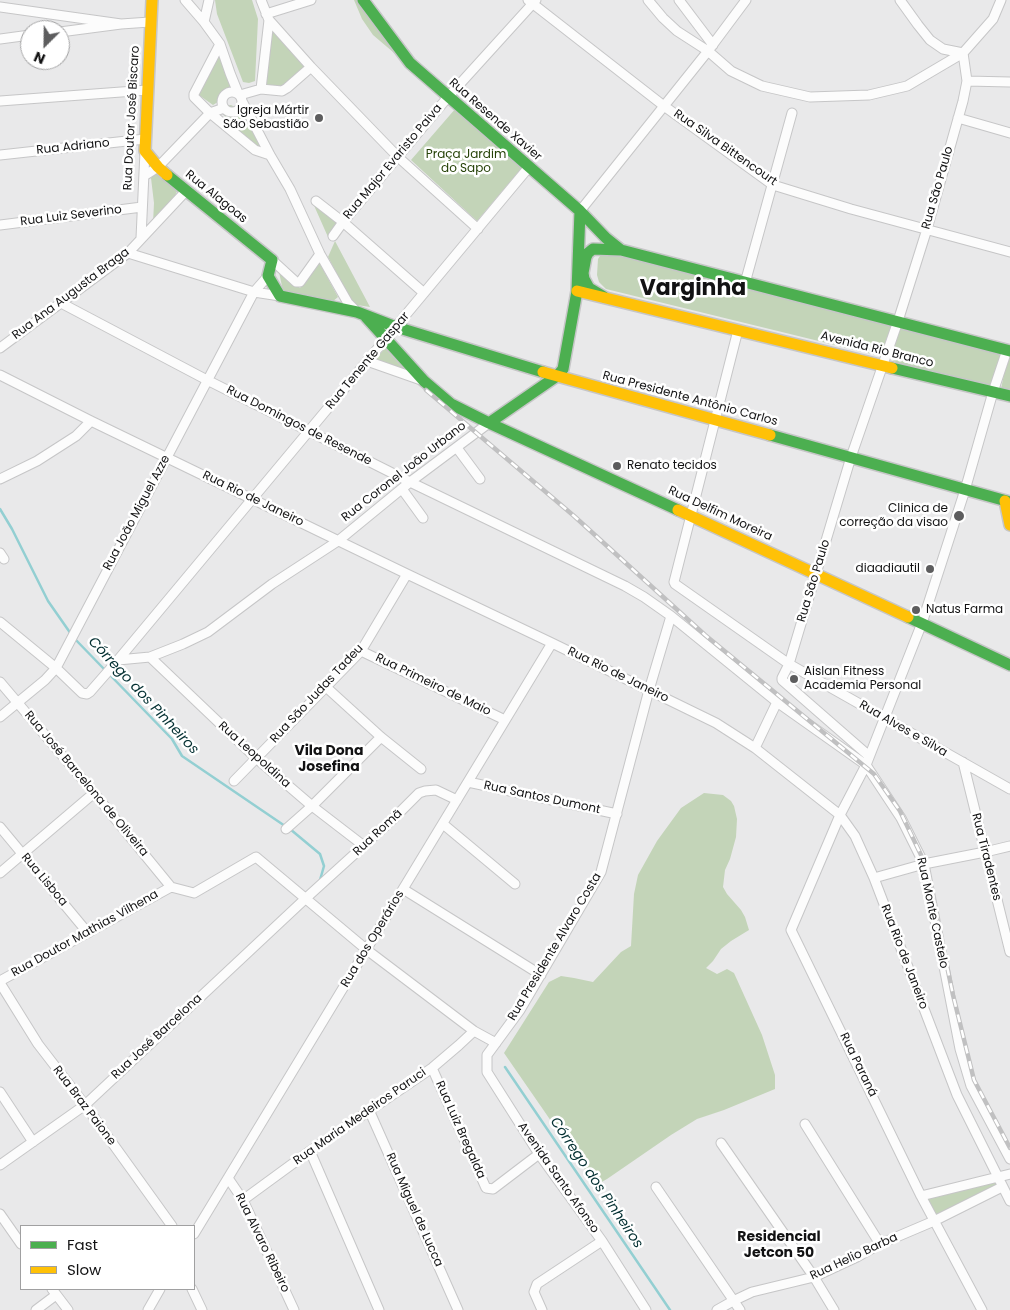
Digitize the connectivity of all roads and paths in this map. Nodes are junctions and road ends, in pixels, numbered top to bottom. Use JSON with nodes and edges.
{"nodes":[{"id":1,"x":152,"y":0,"type":"edge"},
{"id":2,"x":185,"y":0,"type":"edge"},
{"id":3,"x":209,"y":0,"type":"edge"},
{"id":4,"x":261,"y":0,"type":"edge"},
{"id":5,"x":311,"y":0,"type":"edge"},
{"id":6,"x":363,"y":0,"type":"edge"},
{"id":7,"x":648,"y":0,"type":"edge"},
{"id":8,"x":679,"y":0,"type":"edge"},
{"id":9,"x":746,"y":0,"type":"edge"},
{"id":10,"x":900,"y":0,"type":"edge"},
{"id":11,"x":1001,"y":0,"type":"edge"},
{"id":12,"x":532,"y":1,"type":"edge"},
{"id":13,"x":0,"y":7,"type":"edge"},
{"id":14,"x":267,"y":17,"type":"junction"},
{"id":15,"x":150,"y":22,"type":"junction"},
{"id":16,"x":204,"y":22,"type":"junction"},
{"id":17,"x":121,"y":24,"type":"junction"},
{"id":18,"x":70,"y":31,"type":"edge"},
{"id":19,"x":20,"y":36,"type":"edge"},
{"id":20,"x":0,"y":39,"type":"edge"},
{"id":21,"x":220,"y":44,"type":"junction"},
{"id":22,"x":710,"y":48,"type":"junction"},
{"id":23,"x":963,"y":53,"type":"junction"},
{"id":24,"x":312,"y":67,"type":"junction"},
{"id":25,"x":967,"y":81,"type":"junction"},
{"id":26,"x":1010,"y":82,"type":"edge"},
{"id":27,"x":261,"y":89,"type":"junction"},
{"id":28,"x":148,"y":90,"type":"junction"},
{"id":29,"x":240,"y":96,"type":"junction"},
{"id":30,"x":448,"y":98,"type":"junction"},
{"id":31,"x":0,"y":101,"type":"edge"},
{"id":32,"x":664,"y":106,"type":"junction"},
{"id":33,"x":224,"y":108,"type":"junction"},
{"id":34,"x":792,"y":112,"type":"dead end"},
{"id":35,"x":210,"y":113,"type":"junction"},
{"id":36,"x":958,"y":118,"type":"junction"},
{"id":37,"x":1010,"y":133,"type":"edge"},
{"id":38,"x":145,"y":139,"type":"junction"},
{"id":39,"x":145,"y":152,"type":"junction"},
{"id":40,"x":270,"y":154,"type":"junction"},
{"id":41,"x":0,"y":155,"type":"edge"},
{"id":42,"x":398,"y":157,"type":"junction"},
{"id":43,"x":158,"y":167,"type":"junction"},
{"id":44,"x":529,"y":167,"type":"junction"},
{"id":45,"x":144,"y":176,"type":"junction"},
{"id":46,"x":773,"y":185,"type":"junction"},
{"id":47,"x":186,"y":191,"type":"junction"},
{"id":48,"x":316,"y":200,"type":"dead end"},
{"id":49,"x":142,"y":207,"type":"junction"},
{"id":50,"x":580,"y":211,"type":"junction"},
{"id":51,"x":343,"y":222,"type":"junction"},
{"id":52,"x":0,"y":225,"type":"edge"},
{"id":53,"x":478,"y":229,"type":"junction"},
{"id":54,"x":927,"y":229,"type":"junction"},
{"id":55,"x":333,"y":236,"type":"dead end"},
{"id":56,"x":141,"y":238,"type":"junction"},
{"id":57,"x":621,"y":250,"type":"junction"},
{"id":58,"x":1010,"y":252,"type":"edge"},
{"id":59,"x":128,"y":253,"type":"junction"},
{"id":60,"x":320,"y":254,"type":"junction"},
{"id":61,"x":272,"y":260,"type":"junction"},
{"id":62,"x":268,"y":276,"type":"junction"},
{"id":63,"x":746,"y":282,"type":"junction"},
{"id":64,"x":577,"y":291,"type":"junction"},
{"id":65,"x":254,"y":292,"type":"junction"},
{"id":66,"x":424,"y":293,"type":"junction"},
{"id":67,"x":280,"y":296,"type":"junction"},
{"id":68,"x":604,"y":296,"type":"junction"},
{"id":69,"x":61,"y":304,"type":"junction"},
{"id":70,"x":361,"y":313,"type":"junction"},
{"id":71,"x":898,"y":320,"type":"junction"},
{"id":72,"x":396,"y":327,"type":"junction"},
{"id":73,"x":738,"y":330,"type":"junction"},
{"id":74,"x":386,"y":339,"type":"junction"},
{"id":75,"x":0,"y":348,"type":"edge"},
{"id":76,"x":1008,"y":351,"type":"edge"},
{"id":77,"x":367,"y":361,"type":"junction"},
{"id":78,"x":882,"y":366,"type":"junction"},
{"id":79,"x":0,"y":375,"type":"edge"},
{"id":80,"x":557,"y":376,"type":"junction"},
{"id":81,"x":208,"y":380,"type":"junction"},
{"id":82,"x":424,"y":381,"type":"junction"},
{"id":83,"x":993,"y":392,"type":"junction"},
{"id":84,"x":1010,"y":396,"type":"edge"},
{"id":85,"x":715,"y":420,"type":"junction"},
{"id":86,"x":91,"y":421,"type":"junction"},
{"id":87,"x":489,"y":423,"type":"junction"},
{"id":88,"x":309,"y":431,"type":"junction"},
{"id":89,"x":457,"y":448,"type":"junction"},
{"id":90,"x":166,"y":458,"type":"junction"},
{"id":91,"x":851,"y":458,"type":"junction"},
{"id":92,"x":0,"y":479,"type":"edge"},
{"id":93,"x":480,"y":479,"type":"dead end"},
{"id":94,"x":410,"y":482,"type":"junction"},
{"id":95,"x":402,"y":489,"type":"junction"},
{"id":96,"x":965,"y":490,"type":"junction"},
{"id":97,"x":252,"y":499,"type":"junction"},
{"id":98,"x":1007,"y":501,"type":"edge"},
{"id":99,"x":692,"y":516,"type":"junction"},
{"id":100,"x":423,"y":518,"type":"dead end"},
{"id":101,"x":1010,"y":525,"type":"edge"},
{"id":102,"x":338,"y":541,"type":"junction"},
{"id":103,"x":406,"y":574,"type":"junction"},
{"id":104,"x":816,"y":574,"type":"junction"},
{"id":105,"x":671,"y":616,"type":"junction"},
{"id":106,"x":0,"y":622,"type":"edge"},
{"id":107,"x":922,"y":624,"type":"junction"},
{"id":108,"x":552,"y":643,"type":"junction"},
{"id":109,"x":361,"y":650,"type":"junction"},
{"id":110,"x":150,"y":657,"type":"junction"},
{"id":111,"x":118,"y":660,"type":"junction"},
{"id":112,"x":789,"y":664,"type":"junction"},
{"id":113,"x":1010,"y":665,"type":"edge"},
{"id":114,"x":56,"y":668,"type":"junction"},
{"id":115,"x":0,"y":682,"type":"edge"},
{"id":116,"x":326,"y":687,"type":"junction"},
{"id":117,"x":649,"y":690,"type":"junction"},
{"id":118,"x":777,"y":702,"type":"junction"},
{"id":119,"x":18,"y":703,"type":"junction"},
{"id":120,"x":0,"y":717,"type":"edge"},
{"id":121,"x":884,"y":718,"type":"junction"},
{"id":122,"x":505,"y":720,"type":"junction"},
{"id":123,"x":381,"y":737,"type":"junction"},
{"id":124,"x":754,"y":748,"type":"junction"},
{"id":125,"x":256,"y":758,"type":"junction"},
{"id":126,"x":868,"y":761,"type":"junction"},
{"id":127,"x":963,"y":762,"type":"junction"},
{"id":128,"x":421,"y":769,"type":"dead end"},
{"id":129,"x":234,"y":781,"type":"dead end"},
{"id":130,"x":468,"y":782,"type":"junction"},
{"id":131,"x":1010,"y":789,"type":"edge"},
{"id":132,"x":94,"y":793,"type":"junction"},
{"id":133,"x":457,"y":800,"type":"junction"},
{"id":134,"x":312,"y":806,"type":"junction"},
{"id":135,"x":617,"y":814,"type":"junction"},
{"id":136,"x":840,"y":815,"type":"junction"},
{"id":137,"x":443,"y":824,"type":"junction"},
{"id":138,"x":0,"y":827,"type":"edge"},
{"id":139,"x":286,"y":829,"type":"dead end"},
{"id":140,"x":364,"y":846,"type":"junction"},
{"id":141,"x":1010,"y":846,"type":"edge"},
{"id":142,"x":985,"y":852,"type":"junction"},
{"id":143,"x":22,"y":854,"type":"junction"},
{"id":144,"x":924,"y":864,"type":"junction"},
{"id":145,"x":0,"y":873,"type":"edge"},
{"id":146,"x":874,"y":878,"type":"junction"},
{"id":147,"x":515,"y":884,"type":"dead end"},
{"id":148,"x":171,"y":887,"type":"junction"},
{"id":149,"x":403,"y":889,"type":"junction"},
{"id":150,"x":306,"y":899,"type":"junction"},
{"id":151,"x":88,"y":933,"type":"junction"},
{"id":152,"x":367,"y":950,"type":"junction"},
{"id":153,"x":1010,"y":952,"type":"edge"},
{"id":154,"x":541,"y":975,"type":"junction"},
{"id":155,"x":0,"y":982,"type":"edge"},
{"id":156,"x":474,"y":1030,"type":"junction"},
{"id":157,"x":496,"y":1043,"type":"junction"},
{"id":158,"x":432,"y":1068,"type":"junction"},
{"id":159,"x":0,"y":1092,"type":"edge"},
{"id":160,"x":85,"y":1105,"type":"junction"},
{"id":161,"x":369,"y":1110,"type":"junction"},
{"id":162,"x":805,"y":1124,"type":"dead end"},
{"id":163,"x":33,"y":1142,"type":"junction"},
{"id":164,"x":721,"y":1143,"type":"dead end"},
{"id":165,"x":310,"y":1152,"type":"junction"},
{"id":166,"x":538,"y":1154,"type":"junction"},
{"id":167,"x":1010,"y":1159,"type":"edge"},
{"id":168,"x":0,"y":1165,"type":"edge"},
{"id":169,"x":1010,"y":1174,"type":"edge"},
{"id":170,"x":997,"y":1177,"type":"junction"},
{"id":171,"x":228,"y":1178,"type":"junction"},
{"id":172,"x":1002,"y":1187,"type":"junction"},
{"id":173,"x":656,"y":1188,"type":"dead end"},
{"id":174,"x":921,"y":1196,"type":"junction"},
{"id":175,"x":243,"y":1200,"type":"junction"},
{"id":176,"x":1010,"y":1201,"type":"edge"},
{"id":177,"x":0,"y":1214,"type":"edge"},
{"id":178,"x":934,"y":1221,"type":"junction"},
{"id":179,"x":171,"y":1225,"type":"edge"},
{"id":180,"x":195,"y":1232,"type":"edge"},
{"id":181,"x":602,"y":1241,"type":"junction"},
{"id":182,"x":20,"y":1243,"type":"edge"},
{"id":183,"x":880,"y":1244,"type":"junction"},
{"id":184,"x":814,"y":1277,"type":"junction"},
{"id":185,"x":159,"y":1290,"type":"edge"},
{"id":186,"x":192,"y":1290,"type":"edge"},
{"id":187,"x":54,"y":1292,"type":"edge"},
{"id":188,"x":734,"y":1300,"type":"junction"},
{"id":189,"x":36,"y":1310,"type":"edge"},
{"id":190,"x":68,"y":1310,"type":"edge"},
{"id":191,"x":148,"y":1310,"type":"edge"},
{"id":192,"x":202,"y":1310,"type":"edge"},
{"id":193,"x":294,"y":1310,"type":"edge"},
{"id":194,"x":379,"y":1310,"type":"edge"},
{"id":195,"x":458,"y":1310,"type":"edge"},
{"id":196,"x":542,"y":1310,"type":"edge"},
{"id":197,"x":646,"y":1310,"type":"edge"},
{"id":198,"x":717,"y":1310,"type":"edge"},
{"id":199,"x":740,"y":1310,"type":"edge"},
{"id":200,"x":834,"y":1310,"type":"edge"},
{"id":201,"x":982,"y":1310,"type":"edge"}],
"edges":[{"from":1,"to":15,"type":"main road","name":"Rua Doutor José Biscaro"},
{"from":2,"to":16,"type":"street"},
{"from":3,"to":16,"type":"street"},
{"from":4,"to":14,"type":"street"},
{"from":5,"to":14,"type":"street"},
{"from":6,"to":30,"type":"main road","name":"Rua Resende Xavier"},
{"from":7,"to":22,"type":"street"},
{"from":8,"to":22,"type":"street"},
{"from":9,"to":22,"type":"street"},
{"from":10,"to":23,"type":"street"},
{"from":11,"to":23,"type":"street"},
{"from":12,"to":30,"type":"street","name":"Rua Major Evaristo Paiva"},
{"from":12,"to":32,"type":"street","name":"Rua Silva Bittencourt"},
{"from":13,"to":17,"type":"street"},
{"from":14,"to":24,"type":"street"},
{"from":14,"to":27,"type":"street"},
{"from":15,"to":17,"type":"street"},
{"from":15,"to":28,"type":"main road","name":"Rua Doutor José Biscaro"},
{"from":16,"to":21,"type":"street"},
{"from":17,"to":18,"type":"street"},
{"from":19,"to":20,"type":"street"},
{"from":21,"to":29,"type":"street"},
{"from":21,"to":35,"type":"street"},
{"from":22,"to":23,"type":"street"},
{"from":22,"to":32,"type":"street"},
{"from":23,"to":25,"type":"street","name":"Rua São Paulo"},
{"from":24,"to":27,"type":"street"},
{"from":24,"to":42,"type":"street"},
{"from":25,"to":26,"type":"street"},
{"from":25,"to":36,"type":"street","name":"Rua São Paulo"},
{"from":27,"to":29,"type":"street"},
{"from":28,"to":31,"type":"street"},
{"from":28,"to":38,"type":"main road","name":"Rua Doutor José Biscaro"},
{"from":29,"to":33,"type":"street"},
{"from":29,"to":33,"type":"street"},
{"from":29,"to":40,"type":"street"},
{"from":30,"to":42,"type":"street","name":"Rua Major Evaristo Paiva"},
{"from":30,"to":44,"type":"main road","name":"Rua Resende Xavier"},
{"from":32,"to":46,"type":"street","name":"Rua Silva Bittencourt"},
{"from":32,"to":50,"type":"street"},
{"from":33,"to":35,"type":"street"},
{"from":34,"to":46,"type":"street"},
{"from":35,"to":40,"type":"street"},
{"from":35,"to":43,"type":"street"},
{"from":36,"to":37,"type":"street"},
{"from":36,"to":54,"type":"street","name":"Rua São Paulo"},
{"from":38,"to":39,"type":"main road","name":"Rua Doutor José Biscaro"},
{"from":38,"to":41,"type":"street","name":"Rua Adriano"},
{"from":39,"to":43,"type":"main road","name":"Rua Alagoas"},
{"from":39,"to":45,"type":"street","name":"Rua Doutor José Biscaro"},
{"from":40,"to":60,"type":"street"},
{"from":42,"to":51,"type":"street","name":"Rua Major Evaristo Paiva"},
{"from":42,"to":53,"type":"street"},
{"from":43,"to":45,"type":"street"},
{"from":43,"to":47,"type":"main road","name":"Rua Alagoas"},
{"from":44,"to":50,"type":"main road","name":"Rua Resende Xavier"},
{"from":44,"to":53,"type":"street","name":"Rua Tenente Gaspar"},
{"from":45,"to":49,"type":"street","name":"Rua Doutor José Biscaro"},
{"from":46,"to":54,"type":"street","name":"Rua Silva Bittencourt"},
{"from":46,"to":63,"type":"street"},
{"from":47,"to":56,"type":"street","name":"Rua Ana Augusta Braga"},
{"from":47,"to":61,"type":"main road","name":"Rua Alagoas"},
{"from":48,"to":51,"type":"street"},
{"from":49,"to":52,"type":"street","name":"Rua Luiz Severino"},
{"from":49,"to":56,"type":"street","name":"Rua Doutor José Biscaro"},
{"from":50,"to":57,"type":"main road","name":"Rua Resende Xavier"},
{"from":50,"to":64,"type":"main road"},
{"from":51,"to":55,"type":"street","name":"Rua Major Evaristo Paiva"},
{"from":51,"to":66,"type":"street"},
{"from":53,"to":66,"type":"street","name":"Rua Tenente Gaspar"},
{"from":54,"to":58,"type":"street","name":"Rua Silva Bittencourt"},
{"from":54,"to":71,"type":"street","name":"Rua São Paulo"},
{"from":56,"to":59,"type":"street","name":"Rua Ana Augusta Braga"},
{"from":57,"to":63,"type":"main road"},
{"from":57,"to":68,"type":"main road"},
{"from":59,"to":65,"type":"street"},
{"from":59,"to":69,"type":"street","name":"Rua Ana Augusta Braga"},
{"from":60,"to":61,"type":"street","name":"Rua Alagoas"},
{"from":60,"to":70,"type":"street"},
{"from":61,"to":62,"type":"main road"},
{"from":62,"to":65,"type":"street"},
{"from":62,"to":67,"type":"main road"},
{"from":63,"to":71,"type":"main road"},
{"from":64,"to":68,"type":"main road","name":"Avenida Rio Branco"},
{"from":64,"to":80,"type":"main road"},
{"from":65,"to":67,"type":"street"},
{"from":65,"to":81,"type":"street","name":"Rua João Miguel Azze"},
{"from":66,"to":72,"type":"street","name":"Rua Tenente Gaspar"},
{"from":67,"to":70,"type":"main road","name":"Rua Presidente Antônio Carlos"},
{"from":68,"to":73,"type":"main road","name":"Avenida Rio Branco"},
{"from":69,"to":75,"type":"street","name":"Rua Ana Augusta Braga"},
{"from":69,"to":81,"type":"street","name":"Rua Domingos de Resende"},
{"from":70,"to":72,"type":"main road","name":"Rua Presidente Antônio Carlos"},
{"from":70,"to":74,"type":"main road","name":"Rua Delfim Moreira"},
{"from":71,"to":76,"type":"main road"},
{"from":71,"to":78,"type":"street","name":"Rua São Paulo"},
{"from":72,"to":74,"type":"street","name":"Rua Tenente Gaspar"},
{"from":72,"to":80,"type":"main road","name":"Rua Presidente Antônio Carlos"},
{"from":73,"to":78,"type":"main road","name":"Avenida Rio Branco"},
{"from":73,"to":85,"type":"street"},
{"from":74,"to":77,"type":"street","name":"Rua Tenente Gaspar"},
{"from":74,"to":82,"type":"main road","name":"Rua Delfim Moreira"},
{"from":76,"to":83,"type":"street","name":"Rua Paraná"},
{"from":77,"to":82,"type":"street","name":"Rua Delfim Moreira"},
{"from":77,"to":88,"type":"street","name":"Rua Tenente Gaspar"},
{"from":78,"to":83,"type":"main road","name":"Avenida Rio Branco"},
{"from":78,"to":91,"type":"street","name":"Rua São Paulo"},
{"from":79,"to":86,"type":"street","name":"Rua Rio de Janeiro"},
{"from":80,"to":85,"type":"main road","name":"Rua Presidente Antônio Carlos"},
{"from":80,"to":87,"type":"main road","name":"Rua Coronel João Urbano"},
{"from":81,"to":88,"type":"street","name":"Rua Domingos de Resende"},
{"from":81,"to":90,"type":"street","name":"Rua João Miguel Azze"},
{"from":82,"to":87,"type":"main road","name":"Rua Delfim Moreira"},
{"from":83,"to":84,"type":"main road","name":"Avenida Rio Branco"},
{"from":83,"to":96,"type":"street","name":"Rua Paraná"},
{"from":85,"to":91,"type":"main road","name":"Rua Presidente Antônio Carlos"},
{"from":85,"to":99,"type":"street"},
{"from":86,"to":90,"type":"street","name":"Rua Rio de Janeiro"},
{"from":86,"to":92,"type":"street"},
{"from":87,"to":89,"type":"street","name":"Rua Coronel João Urbano"},
{"from":87,"to":99,"type":"main road","name":"Rua Delfim Moreira"},
{"from":88,"to":94,"type":"street","name":"Rua Domingos de Resende"},
{"from":88,"to":97,"type":"street","name":"Rua Tenente Gaspar"},
{"from":89,"to":93,"type":"street"},
{"from":89,"to":94,"type":"street","name":"Rua Coronel João Urbano"},
{"from":90,"to":97,"type":"street","name":"Rua Rio de Janeiro"},
{"from":90,"to":114,"type":"street","name":"Rua João Miguel Azze"},
{"from":91,"to":96,"type":"main road","name":"Rua Presidente Antônio Carlos"},
{"from":91,"to":104,"type":"street","name":"Rua São Paulo"},
{"from":94,"to":95,"type":"street","name":"Rua Coronel João Urbano"},
{"from":94,"to":105,"type":"street","name":"Rua Domingos de Resende"},
{"from":95,"to":100,"type":"street"},
{"from":95,"to":102,"type":"street","name":"Rua Coronel João Urbano"},
{"from":96,"to":98,"type":"main road","name":"Rua Presidente Antônio Carlos"},
{"from":96,"to":107,"type":"street","name":"Rua Paraná"},
{"from":97,"to":102,"type":"street","name":"Rua Rio de Janeiro"},
{"from":97,"to":111,"type":"street","name":"Rua Tenente Gaspar"},
{"from":98,"to":101,"type":"main road"},
{"from":99,"to":104,"type":"main road","name":"Rua Delfim Moreira"},
{"from":99,"to":112,"type":"street","name":"Rua Alves e Silva"},
{"from":102,"to":103,"type":"street","name":"Rua Rio de Janeiro"},
{"from":102,"to":110,"type":"street","name":"Rua Coronel João Urbano"},
{"from":103,"to":108,"type":"street","name":"Rua Rio de Janeiro"},
{"from":103,"to":109,"type":"street","name":"Rua São Judas Tadeu"},
{"from":104,"to":107,"type":"main road","name":"Rua Delfim Moreira"},
{"from":104,"to":112,"type":"street","name":"Rua São Paulo"},
{"from":105,"to":117,"type":"street","name":"Rua Presidente Alvaro Costa"},
{"from":105,"to":118,"type":"street","name":"Rua Monte Castelo"},
{"from":106,"to":114,"type":"street"},
{"from":107,"to":113,"type":"main road","name":"Rua Delfim Moreira"},
{"from":107,"to":121,"type":"street","name":"Rua Paraná"},
{"from":108,"to":117,"type":"street","name":"Rua Rio de Janeiro"},
{"from":108,"to":122,"type":"street","name":"Rua dos Operários"},
{"from":109,"to":116,"type":"street","name":"Rua São Judas Tadeu"},
{"from":109,"to":122,"type":"street","name":"Rua Primeiro de Maio"},
{"from":110,"to":111,"type":"street","name":"Rua Coronel João Urbano"},
{"from":110,"to":125,"type":"street","name":"Rua Leopoldina"},
{"from":111,"to":114,"type":"street","name":"Rua Tenente Gaspar"},
{"from":112,"to":121,"type":"street","name":"Rua Alves e Silva"},
{"from":112,"to":126,"type":"street","name":"Rua São Paulo"},
{"from":114,"to":119,"type":"street","name":"Rua João Miguel Azze"},
{"from":115,"to":119,"type":"street","name":"Rua José Barcelona de Oliveira"},
{"from":116,"to":123,"type":"street"},
{"from":116,"to":125,"type":"street","name":"Rua São Judas Tadeu"},
{"from":117,"to":124,"type":"street","name":"Rua Rio de Janeiro"},
{"from":117,"to":135,"type":"street","name":"Rua Presidente Alvaro Costa"},
{"from":118,"to":124,"type":"street"},
{"from":118,"to":126,"type":"street","name":"Rua Monte Castelo"},
{"from":119,"to":120,"type":"street","name":"Rua João Miguel Azze"},
{"from":119,"to":132,"type":"street","name":"Rua José Barcelona de Oliveira"},
{"from":121,"to":126,"type":"street","name":"Rua Paraná"},
{"from":121,"to":127,"type":"street","name":"Rua Alves e Silva"},
{"from":122,"to":130,"type":"street","name":"Rua dos Operários"},
{"from":123,"to":128,"type":"street"},
{"from":123,"to":134,"type":"street"},
{"from":124,"to":136,"type":"street","name":"Rua Rio de Janeiro"},
{"from":125,"to":129,"type":"street","name":"Rua São Judas Tadeu"},
{"from":125,"to":134,"type":"street","name":"Rua Leopoldina"},
{"from":126,"to":136,"type":"street","name":"Rua Paraná"},
{"from":126,"to":144,"type":"street","name":"Rua Monte Castelo"},
{"from":127,"to":131,"type":"street","name":"Rua Alves e Silva"},
{"from":127,"to":142,"type":"street","name":"Rua Tiradentes"},
{"from":130,"to":133,"type":"street","name":"Rua dos Operários"},
{"from":130,"to":135,"type":"street","name":"Rua Santos Dumont"},
{"from":132,"to":143,"type":"street"},
{"from":132,"to":148,"type":"street","name":"Rua José Barcelona de Oliveira"},
{"from":133,"to":137,"type":"street","name":"Rua dos Operários"},
{"from":133,"to":140,"type":"street","name":"Rua Romã"},
{"from":134,"to":139,"type":"street"},
{"from":134,"to":140,"type":"street","name":"Rua Leopoldina"},
{"from":135,"to":154,"type":"street","name":"Rua Presidente Alvaro Costa"},
{"from":136,"to":146,"type":"street","name":"Rua Rio de Janeiro"},
{"from":136,"to":174,"type":"street","name":"Rua Paraná"},
{"from":137,"to":147,"type":"street"},
{"from":137,"to":149,"type":"street","name":"Rua dos Operários"},
{"from":138,"to":143,"type":"street","name":"Rua Lisboa"},
{"from":140,"to":150,"type":"street","name":"Rua Romã"},
{"from":141,"to":142,"type":"street"},
{"from":142,"to":144,"type":"street"},
{"from":142,"to":153,"type":"street","name":"Rua Tiradentes"},
{"from":143,"to":145,"type":"street"},
{"from":143,"to":151,"type":"street","name":"Rua Lisboa"},
{"from":144,"to":146,"type":"street"},
{"from":144,"to":167,"type":"street","name":"Rua Monte Castelo"},
{"from":146,"to":170,"type":"street","name":"Rua Rio de Janeiro"},
{"from":148,"to":150,"type":"street"},
{"from":148,"to":151,"type":"street","name":"Rua Doutor Mathias Vilhena"},
{"from":149,"to":152,"type":"street","name":"Rua dos Operários"},
{"from":149,"to":154,"type":"street"},
{"from":150,"to":152,"type":"street"},
{"from":150,"to":160,"type":"street","name":"Rua José Barcelona"},
{"from":151,"to":155,"type":"street","name":"Rua Doutor Mathias Vilhena"},
{"from":152,"to":156,"type":"street"},
{"from":152,"to":171,"type":"street","name":"Rua dos Operários"},
{"from":154,"to":157,"type":"street","name":"Rua Presidente Alvaro Costa"},
{"from":155,"to":160,"type":"street","name":"Rua Braz Paione"},
{"from":156,"to":157,"type":"street"},
{"from":156,"to":158,"type":"street","name":"Rua Maria Medeiros Paruci"},
{"from":157,"to":166,"type":"street","name":"Avenida Santo Afonso"},
{"from":158,"to":161,"type":"street","name":"Rua Maria Medeiros Paruci"},
{"from":158,"to":166,"type":"street","name":"Rua Luiz Bregalda"},
{"from":159,"to":163,"type":"street"},
{"from":160,"to":163,"type":"street","name":"Rua José Barcelona"},
{"from":160,"to":179,"type":"street","name":"Rua Braz Paione"},
{"from":161,"to":165,"type":"street","name":"Rua Maria Medeiros Paruci"},
{"from":161,"to":195,"type":"street","name":"Rua Miguel de Lucca"},
{"from":162,"to":183,"type":"street"},
{"from":163,"to":168,"type":"street","name":"Rua José Barcelona"},
{"from":164,"to":184,"type":"street"},
{"from":165,"to":175,"type":"street","name":"Rua Maria Medeiros Paruci"},
{"from":165,"to":194,"type":"street"},
{"from":166,"to":181,"type":"street","name":"Avenida Santo Afonso"},
{"from":169,"to":170,"type":"street"},
{"from":170,"to":172,"type":"street","name":"Rua Rio de Janeiro"},
{"from":170,"to":174,"type":"street"},
{"from":171,"to":175,"type":"street","name":"Rua Alvaro Ribeiro"},
{"from":171,"to":180,"type":"street","name":"Rua dos Operários"},
{"from":172,"to":176,"type":"street","name":"Rua Rio de Janeiro"},
{"from":172,"to":178,"type":"street","name":"Rua Helio Barba"},
{"from":173,"to":188,"type":"street"},
{"from":174,"to":178,"type":"street","name":"Rua Paraná"},
{"from":175,"to":193,"type":"street","name":"Rua Alvaro Ribeiro"},
{"from":177,"to":182,"type":"street"},
{"from":178,"to":183,"type":"street","name":"Rua Helio Barba"},
{"from":178,"to":201,"type":"street","name":"Rua Paraná"},
{"from":181,"to":196,"type":"street"},
{"from":181,"to":197,"type":"street","name":"Avenida Santo Afonso"},
{"from":183,"to":184,"type":"street","name":"Rua Helio Barba"},
{"from":184,"to":188,"type":"street","name":"Rua Helio Barba"},
{"from":184,"to":200,"type":"street"},
{"from":185,"to":191,"type":"street"},
{"from":186,"to":192,"type":"street"},
{"from":187,"to":189,"type":"street"},
{"from":187,"to":190,"type":"street"},
{"from":188,"to":198,"type":"street","name":"Rua Helio Barba"},
{"from":188,"to":199,"type":"street"}]}
